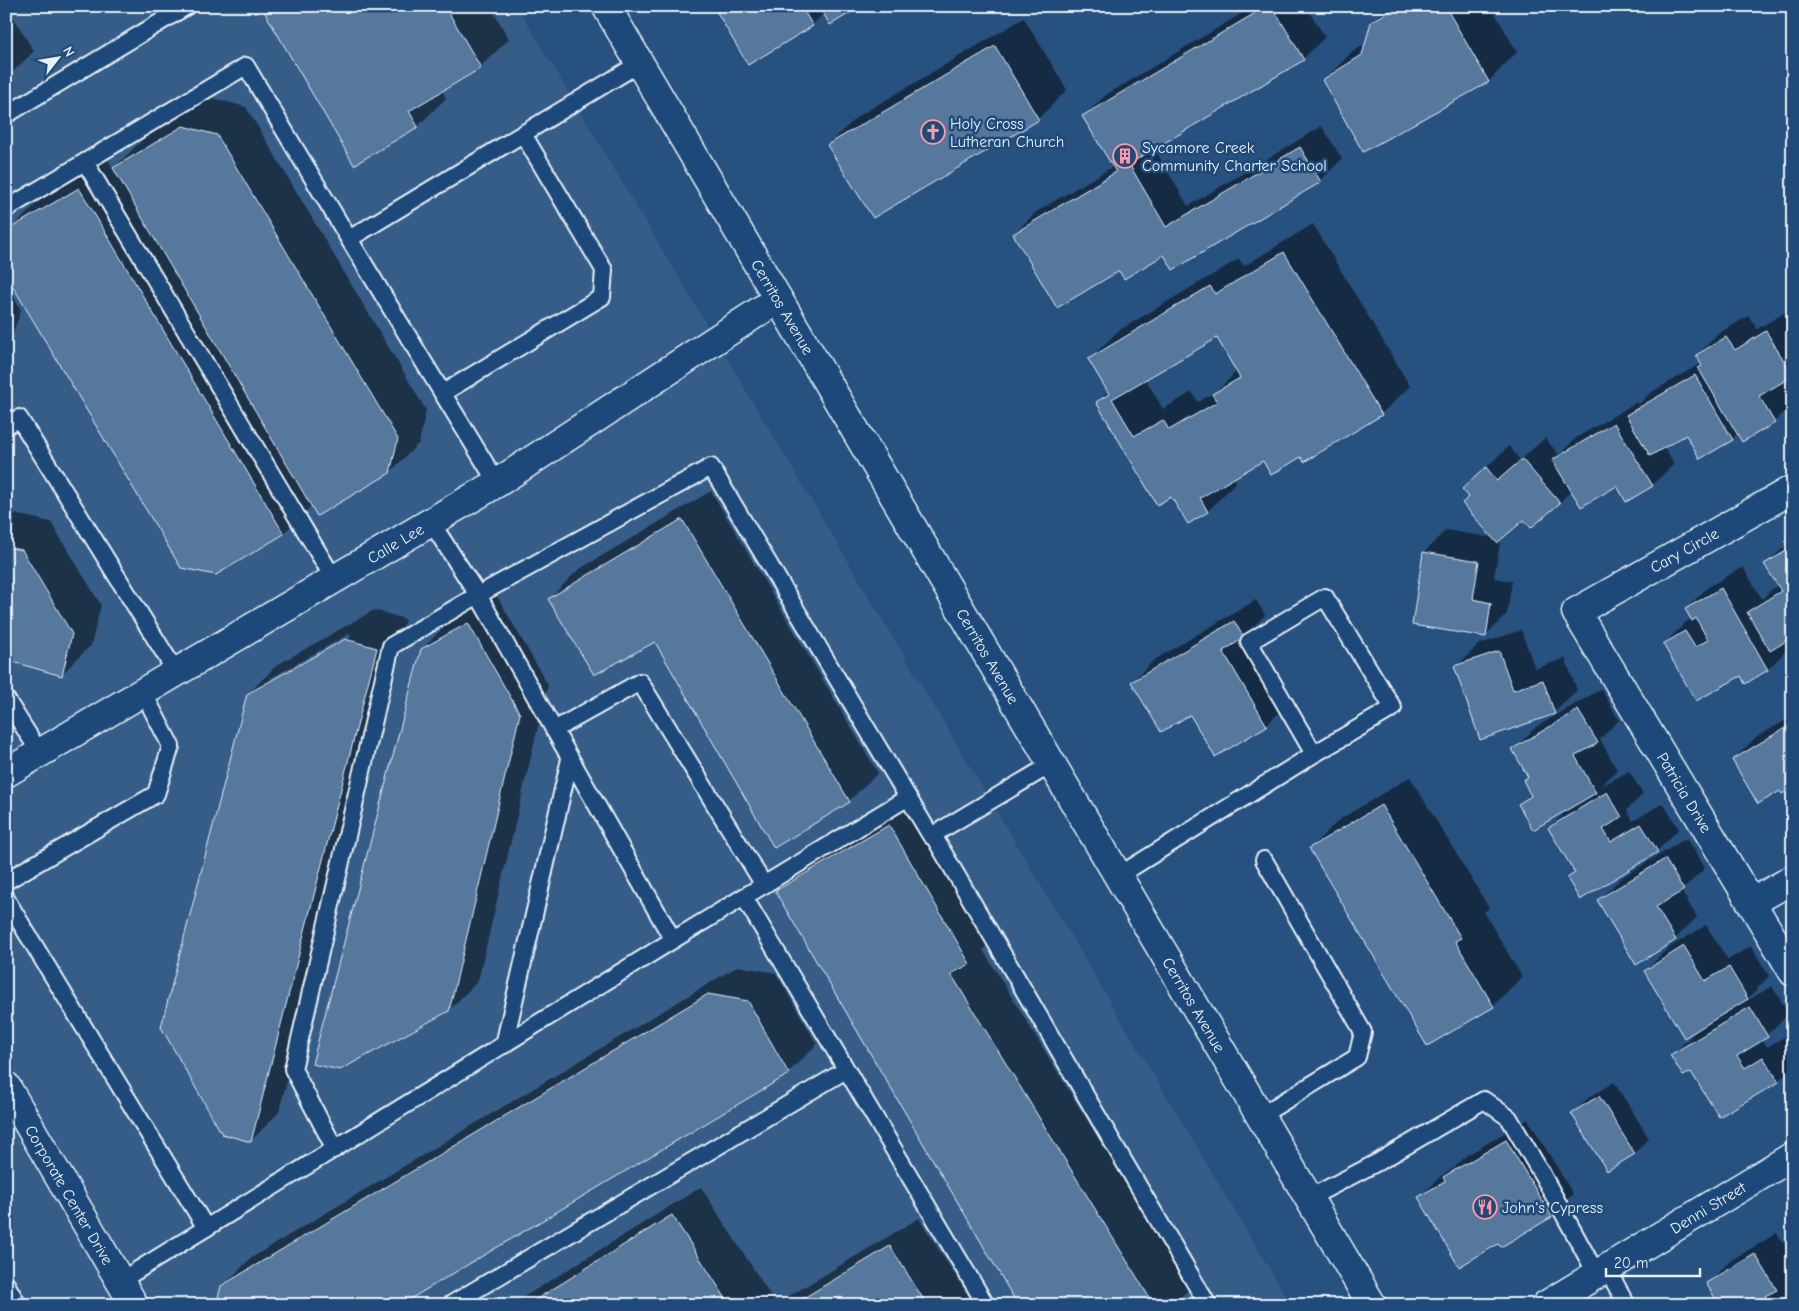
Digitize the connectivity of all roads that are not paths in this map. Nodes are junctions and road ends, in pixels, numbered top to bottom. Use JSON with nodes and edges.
{"nodes":[{"id":1,"x":187,"y":6,"type":"edge"},
{"id":2,"x":606,"y":6,"type":"edge"},
{"id":3,"x":640,"y":63,"type":"junction"},
{"id":4,"x":6,"y":116,"type":"edge"},
{"id":5,"x":523,"y":134,"type":"junction"},
{"id":6,"x":85,"y":162,"type":"junction"},
{"id":7,"x":6,"y":209,"type":"edge"},
{"id":8,"x":349,"y":239,"type":"junction"},
{"id":9,"x":778,"y":299,"type":"junction"},
{"id":10,"x":443,"y":393,"type":"junction"},
{"id":11,"x":6,"y":426,"type":"edge"},
{"id":12,"x":497,"y":483,"type":"junction"},
{"id":13,"x":1793,"y":490,"type":"edge"},
{"id":14,"x":432,"y":522,"type":"junction"},
{"id":15,"x":334,"y":579,"type":"junction"},
{"id":16,"x":478,"y":595,"type":"junction"},
{"id":17,"x":1576,"y":612,"type":"joint"},
{"id":18,"x":176,"y":672,"type":"junction"},
{"id":19,"x":143,"y":692,"type":"junction"},
{"id":20,"x":6,"y":699,"type":"edge"},
{"id":21,"x":554,"y":730,"type":"junction"},
{"id":22,"x":40,"y":753,"type":"junction"},
{"id":23,"x":1314,"y":754,"type":"junction"},
{"id":24,"x":570,"y":759,"type":"junction"},
{"id":25,"x":1052,"y":764,"type":"junction"},
{"id":26,"x":6,"y":773,"type":"edge"},
{"id":27,"x":907,"y":798,"type":"junction"},
{"id":28,"x":933,"y":835,"type":"junction"},
{"id":29,"x":1264,"y":860,"type":"dead end"},
{"id":30,"x":1118,"y":876,"type":"junction"},
{"id":31,"x":1793,"y":879,"type":"edge"},
{"id":32,"x":6,"y":881,"type":"edge"},
{"id":33,"x":764,"y":885,"type":"junction"},
{"id":34,"x":744,"y":897,"type":"junction"},
{"id":35,"x":6,"y":898,"type":"edge"},
{"id":36,"x":1751,"y":903,"type":"junction"},
{"id":37,"x":673,"y":940,"type":"junction"},
{"id":38,"x":1793,"y":972,"type":"edge"},
{"id":39,"x":504,"y":1045,"type":"junction"},
{"id":40,"x":846,"y":1070,"type":"junction"},
{"id":41,"x":6,"y":1086,"type":"edge"},
{"id":42,"x":1260,"y":1116,"type":"junction"},
{"id":43,"x":336,"y":1149,"type":"junction"},
{"id":44,"x":1793,"y":1156,"type":"edge"},
{"id":45,"x":1309,"y":1198,"type":"junction"},
{"id":46,"x":206,"y":1228,"type":"junction"},
{"id":47,"x":1602,"y":1272,"type":"junction"},
{"id":48,"x":120,"y":1281,"type":"junction"},
{"id":49,"x":6,"y":1284,"type":"edge"},
{"id":50,"x":18,"y":1305,"type":"edge"},
{"id":51,"x":134,"y":1305,"type":"edge"},
{"id":52,"x":450,"y":1305,"type":"edge"},
{"id":53,"x":986,"y":1305,"type":"edge"},
{"id":54,"x":1208,"y":1305,"type":"edge"},
{"id":55,"x":1372,"y":1305,"type":"edge"},
{"id":56,"x":1546,"y":1305,"type":"edge"},
{"id":57,"x":1627,"y":1305,"type":"edge"}],
"edges":[{"from":1,"to":4,"type":"lane"},
{"from":2,"to":3,"type":"street","name":"Cerritos Avenue"},
{"from":3,"to":5,"type":"lane"},
{"from":3,"to":9,"type":"street","name":"Cerritos Avenue"},
{"from":5,"to":8,"type":"lane"},
{"from":5,"to":10,"type":"lane"},
{"from":6,"to":7,"type":"lane"},
{"from":6,"to":8,"type":"lane"},
{"from":6,"to":15,"type":"lane"},
{"from":8,"to":10,"type":"lane"},
{"from":9,"to":12,"type":"street","name":"Calle Lee"},
{"from":9,"to":25,"type":"street","name":"Cerritos Avenue"},
{"from":10,"to":12,"type":"lane"},
{"from":11,"to":18,"type":"lane"},
{"from":12,"to":14,"type":"street","name":"Calle Lee"},
{"from":13,"to":17,"type":"street","name":"Cary Circle"},
{"from":14,"to":15,"type":"street","name":"Calle Lee"},
{"from":14,"to":16,"type":"lane"},
{"from":15,"to":18,"type":"street","name":"Calle Lee"},
{"from":16,"to":21,"type":"lane"},
{"from":16,"to":27,"type":"lane"},
{"from":16,"to":43,"type":"lane"},
{"from":17,"to":36,"type":"street","name":"Patricia Drive"},
{"from":18,"to":19,"type":"street","name":"Calle Lee"},
{"from":19,"to":22,"type":"street","name":"Calle Lee"},
{"from":19,"to":32,"type":"lane"},
{"from":20,"to":22,"type":"lane"},
{"from":21,"to":24,"type":"lane"},
{"from":21,"to":33,"type":"lane"},
{"from":22,"to":26,"type":"street","name":"Calle Lee"},
{"from":23,"to":23,"type":"lane"},
{"from":23,"to":30,"type":"lane"},
{"from":24,"to":37,"type":"lane"},
{"from":24,"to":39,"type":"lane"},
{"from":25,"to":28,"type":"lane"},
{"from":25,"to":30,"type":"street","name":"Cerritos Avenue"},
{"from":27,"to":28,"type":"lane"},
{"from":27,"to":33,"type":"lane"},
{"from":28,"to":54,"type":"lane"},
{"from":29,"to":42,"type":"lane"},
{"from":30,"to":42,"type":"street","name":"Cerritos Avenue"},
{"from":31,"to":36,"type":"street"},
{"from":33,"to":34,"type":"lane"},
{"from":34,"to":37,"type":"lane"},
{"from":34,"to":40,"type":"lane"},
{"from":35,"to":46,"type":"lane"},
{"from":36,"to":38,"type":"street","name":"Patricia Drive"},
{"from":37,"to":39,"type":"lane"},
{"from":39,"to":43,"type":"lane"},
{"from":40,"to":52,"type":"lane"},
{"from":40,"to":53,"type":"lane"},
{"from":41,"to":48,"type":"street","name":"Corporate Center Drive"},
{"from":42,"to":45,"type":"street","name":"Cerritos Avenue"},
{"from":43,"to":46,"type":"lane"},
{"from":44,"to":47,"type":"street","name":"Denni Street"},
{"from":45,"to":47,"type":"lane"},
{"from":45,"to":55,"type":"street","name":"Cerritos Avenue"},
{"from":46,"to":48,"type":"lane"},
{"from":47,"to":56,"type":"street","name":"Denni Street"},
{"from":47,"to":57,"type":"lane"},
{"from":48,"to":51,"type":"street","name":"Corporate Center Drive"},
{"from":49,"to":50,"type":"lane"}]}
